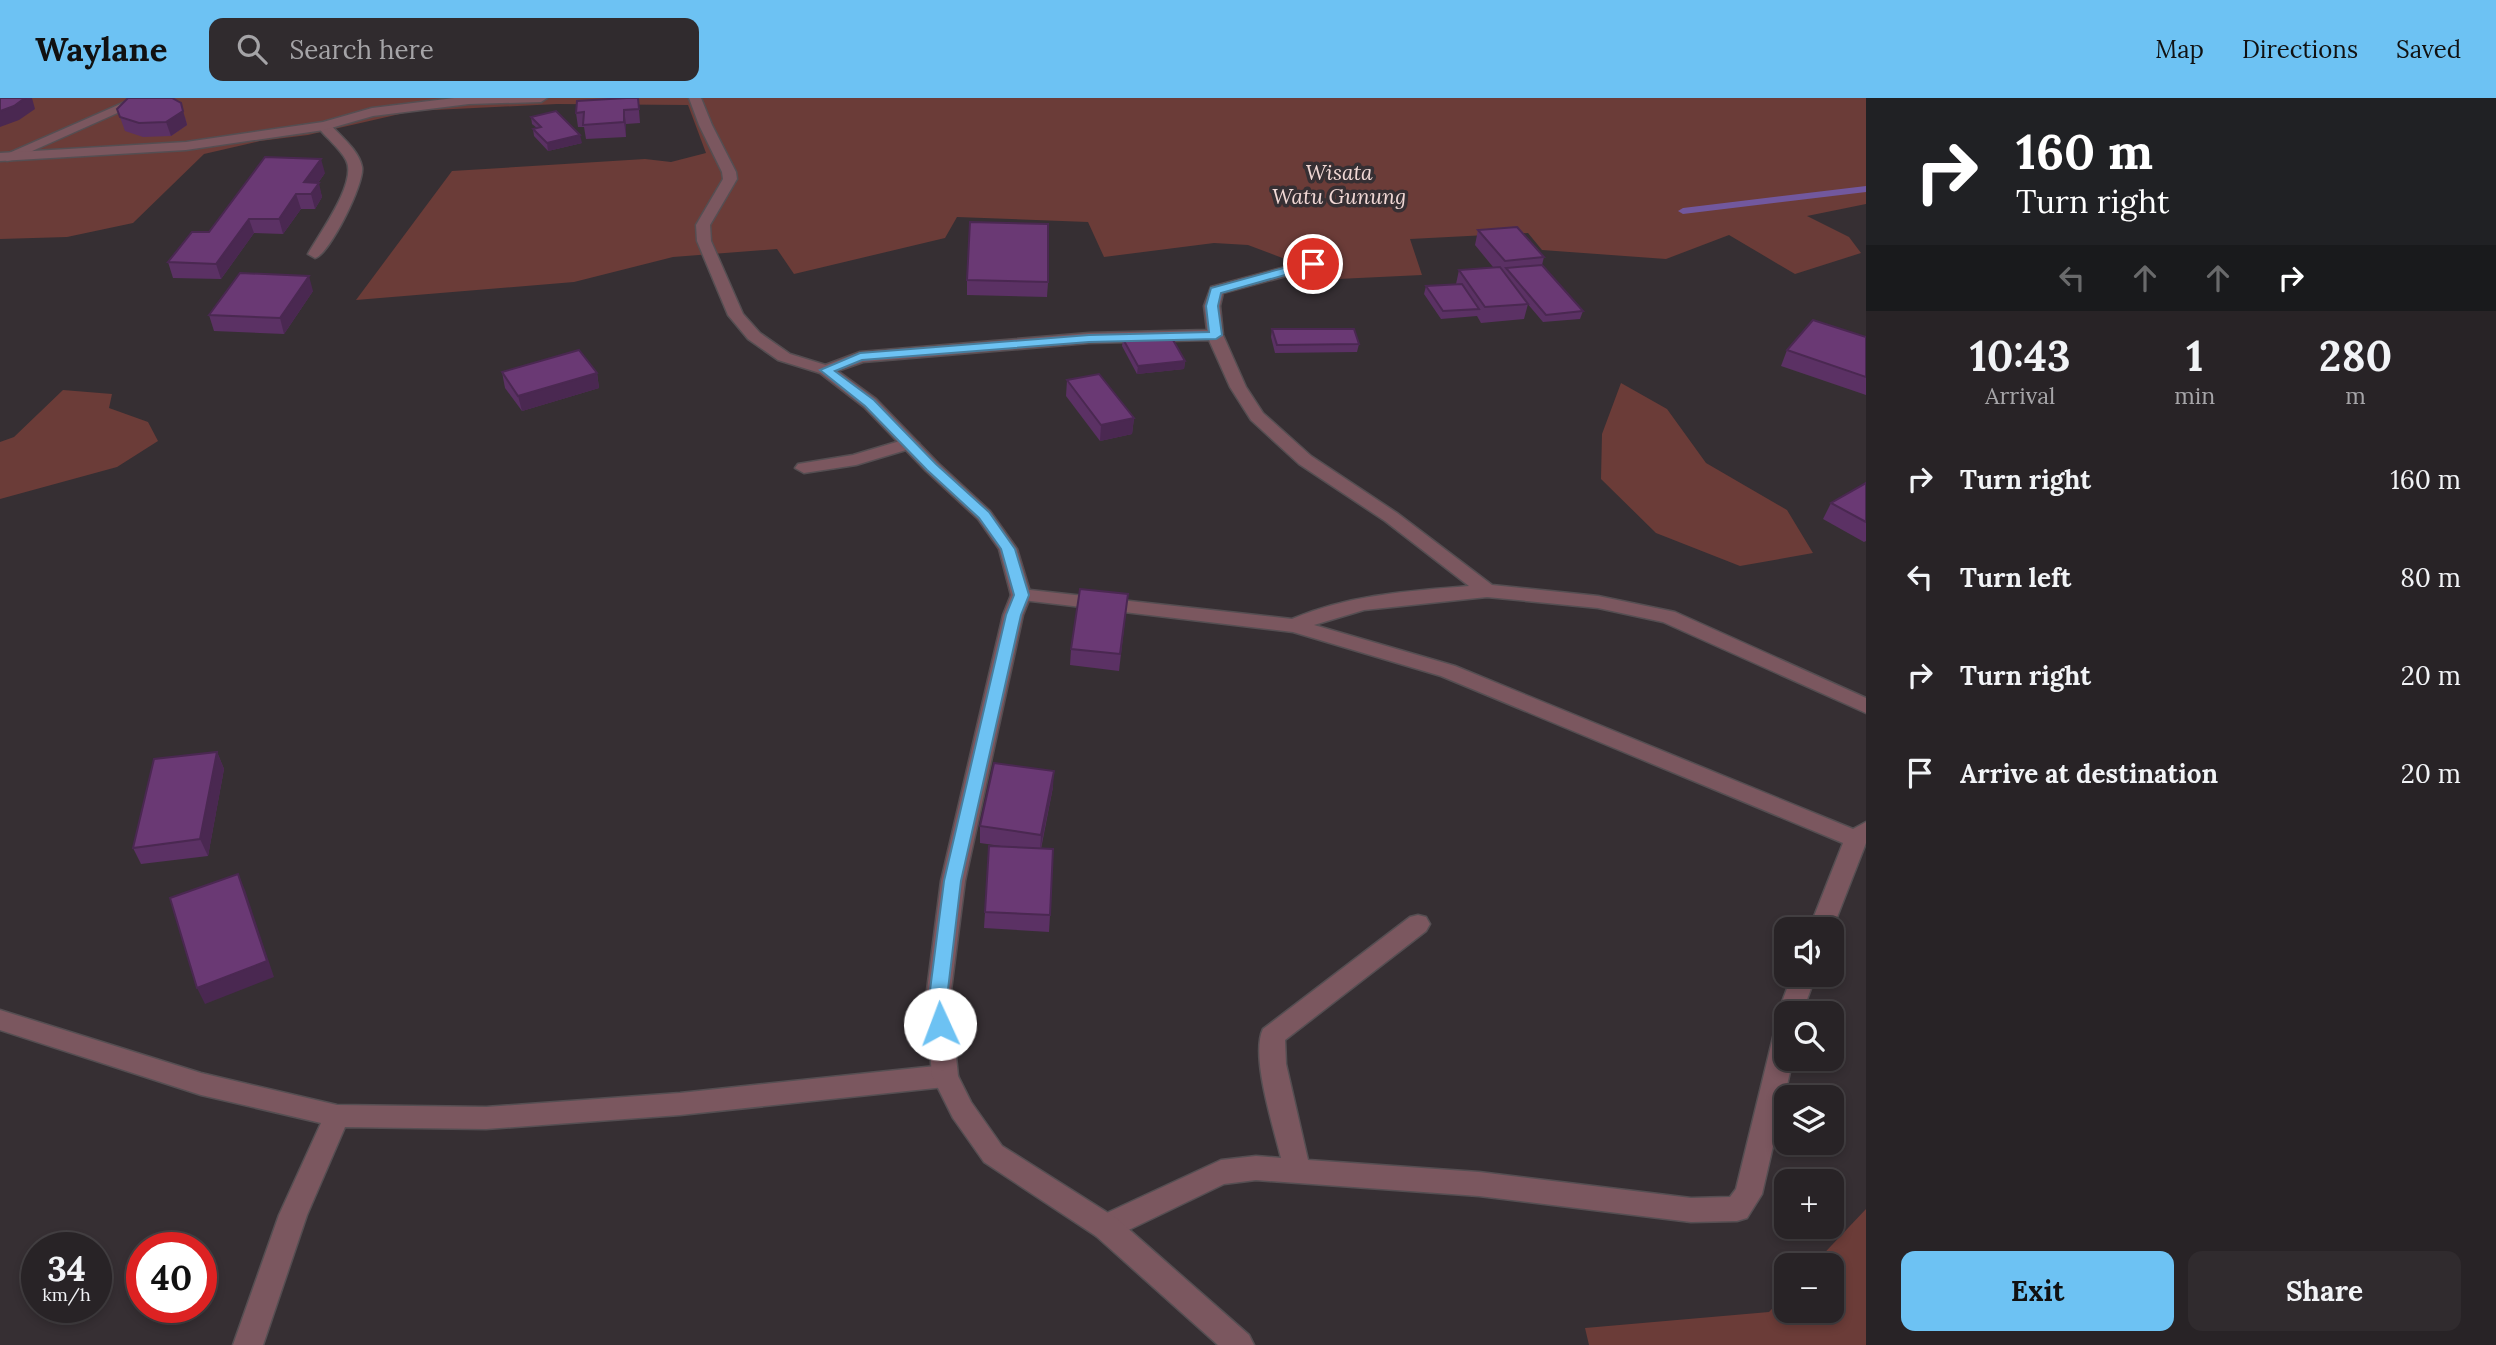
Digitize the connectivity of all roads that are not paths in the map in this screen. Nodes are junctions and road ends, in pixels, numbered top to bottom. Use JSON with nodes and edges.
{"nodes":[{"id":1,"x":145,"y":98,"type":"edge"},
{"id":2,"x":541,"y":98,"type":"edge"},
{"id":3,"x":695,"y":98,"type":"edge"},
{"id":4,"x":324,"y":126,"type":"junction"},
{"id":5,"x":3,"y":157,"type":"edge"},
{"id":6,"x":314,"y":254,"type":"dead end"},
{"id":7,"x":1333,"y":259,"type":"dead end"},
{"id":8,"x":1216,"y":335,"type":"junction"},
{"id":9,"x":826,"y":370,"type":"junction"},
{"id":10,"x":909,"y":443,"type":"junction"},
{"id":11,"x":804,"y":468,"type":"dead end"},
{"id":12,"x":1487,"y":591,"type":"junction"},
{"id":13,"x":1021,"y":595,"type":"junction"},
{"id":14,"x":1294,"y":626,"type":"junction"},
{"id":15,"x":1866,"y":706,"type":"edge"},
{"id":16,"x":1861,"y":834,"type":"edge"},
{"id":17,"x":1826,"y":917,"type":"edge"},
{"id":18,"x":1418,"y":924,"type":"dead end"},
{"id":19,"x":0,"y":1020,"type":"edge"},
{"id":20,"x":1777,"y":1071,"type":"edge"},
{"id":21,"x":945,"y":1076,"type":"junction"},
{"id":22,"x":337,"y":1116,"type":"junction"},
{"id":23,"x":1297,"y":1170,"type":"junction"},
{"id":24,"x":1106,"y":1227,"type":"junction"},
{"id":25,"x":248,"y":1345,"type":"edge"},
{"id":26,"x":1239,"y":1345,"type":"edge"}],
"edges":[{"from":1,"to":5,"type":"street"},
{"from":2,"to":4,"type":"street"},
{"from":3,"to":9,"type":"street"},
{"from":4,"to":5,"type":"street"},
{"from":4,"to":6,"type":"street"},
{"from":7,"to":8,"type":"street"},
{"from":8,"to":9,"type":"street"},
{"from":8,"to":12,"type":"street"},
{"from":9,"to":10,"type":"street"},
{"from":10,"to":11,"type":"street"},
{"from":10,"to":13,"type":"street"},
{"from":12,"to":14,"type":"street"},
{"from":12,"to":15,"type":"street"},
{"from":13,"to":14,"type":"street"},
{"from":13,"to":21,"type":"street"},
{"from":14,"to":16,"type":"street"},
{"from":16,"to":17,"type":"street"},
{"from":18,"to":23,"type":"street"},
{"from":19,"to":22,"type":"street"},
{"from":20,"to":23,"type":"street"},
{"from":21,"to":22,"type":"street"},
{"from":21,"to":24,"type":"street"},
{"from":22,"to":25,"type":"street"},
{"from":23,"to":24,"type":"street"},
{"from":24,"to":26,"type":"street"}]}
